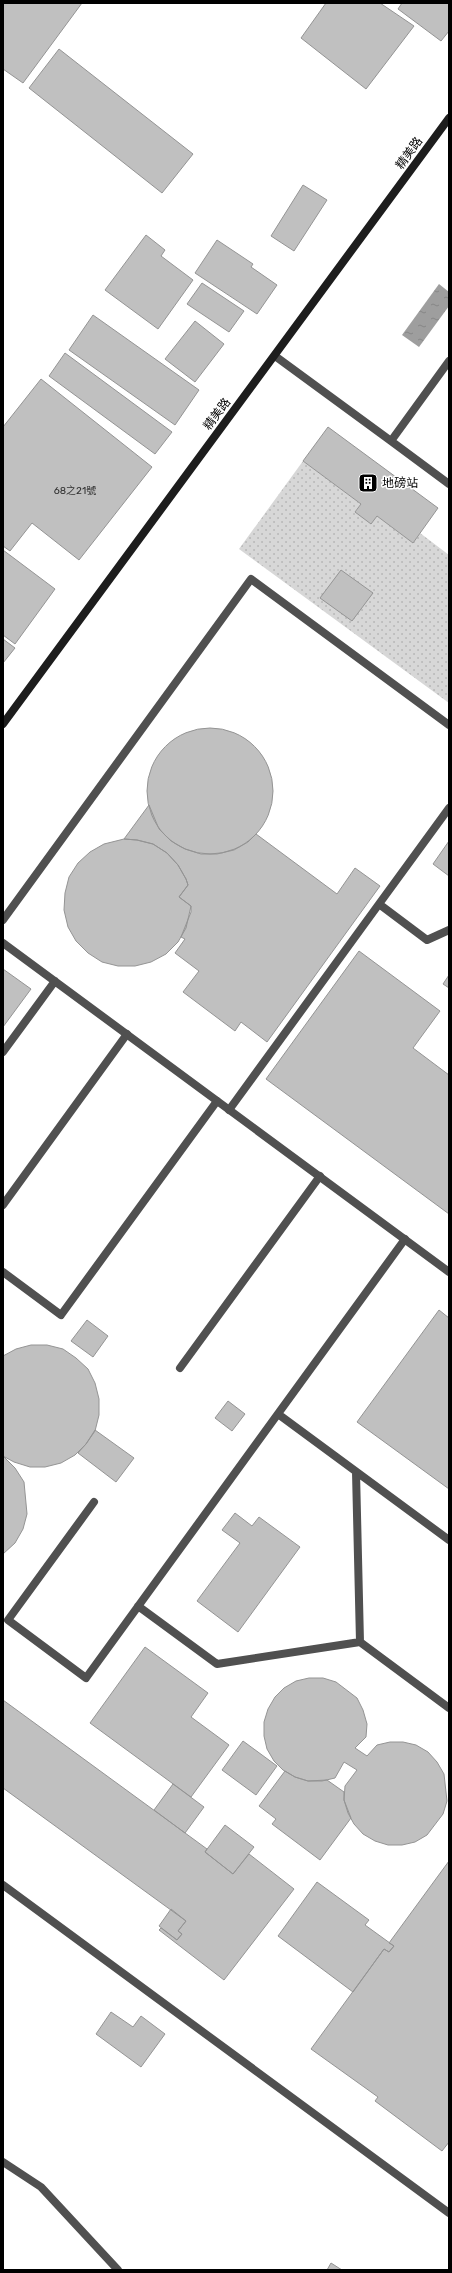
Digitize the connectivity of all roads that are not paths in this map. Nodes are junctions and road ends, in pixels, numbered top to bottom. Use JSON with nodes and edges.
{"nodes":[{"id":1,"x":449,"y":118,"type":"edge"},
{"id":2,"x":275,"y":356,"type":"junction"},
{"id":3,"x":449,"y":361,"type":"edge"},
{"id":4,"x":391,"y":441,"type":"junction"},
{"id":5,"x":449,"y":484,"type":"edge"},
{"id":6,"x":3,"y":724,"type":"edge"},
{"id":7,"x":449,"y":724,"type":"edge"},
{"id":8,"x":449,"y":808,"type":"edge"},
{"id":9,"x":379,"y":904,"type":"junction"},
{"id":10,"x":3,"y":920,"type":"edge"},
{"id":11,"x":449,"y":930,"type":"edge"},
{"id":12,"x":3,"y":943,"type":"edge"},
{"id":13,"x":55,"y":981,"type":"junction"},
{"id":14,"x":127,"y":1034,"type":"junction"},
{"id":15,"x":3,"y":1052,"type":"edge"},
{"id":16,"x":217,"y":1101,"type":"junction"},
{"id":17,"x":229,"y":1110,"type":"junction"},
{"id":18,"x":320,"y":1176,"type":"junction"},
{"id":19,"x":3,"y":1205,"type":"edge"},
{"id":20,"x":405,"y":1239,"type":"junction"},
{"id":21,"x":3,"y":1272,"type":"edge"},
{"id":22,"x":449,"y":1272,"type":"edge"},
{"id":23,"x":180,"y":1368,"type":"dead end"},
{"id":24,"x":278,"y":1414,"type":"junction"},
{"id":25,"x":356,"y":1472,"type":"junction"},
{"id":26,"x":94,"y":1502,"type":"dead end"},
{"id":27,"x":449,"y":1540,"type":"edge"},
{"id":28,"x":138,"y":1606,"type":"junction"},
{"id":29,"x":360,"y":1642,"type":"junction"},
{"id":30,"x":449,"y":1708,"type":"edge"},
{"id":31,"x":3,"y":1885,"type":"edge"},
{"id":32,"x":3,"y":2162,"type":"edge"},
{"id":33,"x":449,"y":2213,"type":"edge"},
{"id":34,"x":118,"y":2270,"type":"edge"}],
"edges":[{"from":1,"to":2,"type":"main road","name":"精美路"},
{"from":2,"to":4,"type":"street"},
{"from":2,"to":6,"type":"main road","name":"精美路"},
{"from":3,"to":4,"type":"street"},
{"from":4,"to":5,"type":"street"},
{"from":7,"to":10,"type":"street"},
{"from":8,"to":9,"type":"street"},
{"from":9,"to":11,"type":"street"},
{"from":9,"to":17,"type":"street"},
{"from":12,"to":13,"type":"street"},
{"from":13,"to":14,"type":"street"},
{"from":13,"to":15,"type":"street"},
{"from":14,"to":16,"type":"street"},
{"from":14,"to":19,"type":"street"},
{"from":16,"to":17,"type":"street"},
{"from":16,"to":21,"type":"street"},
{"from":17,"to":18,"type":"street"},
{"from":18,"to":20,"type":"street"},
{"from":18,"to":23,"type":"street"},
{"from":20,"to":22,"type":"street"},
{"from":20,"to":24,"type":"street"},
{"from":24,"to":25,"type":"street"},
{"from":24,"to":28,"type":"street"},
{"from":25,"to":27,"type":"street"},
{"from":25,"to":29,"type":"street"},
{"from":26,"to":28,"type":"street"},
{"from":28,"to":29,"type":"street"},
{"from":29,"to":30,"type":"street"},
{"from":31,"to":33,"type":"street"},
{"from":32,"to":34,"type":"street"}]}
